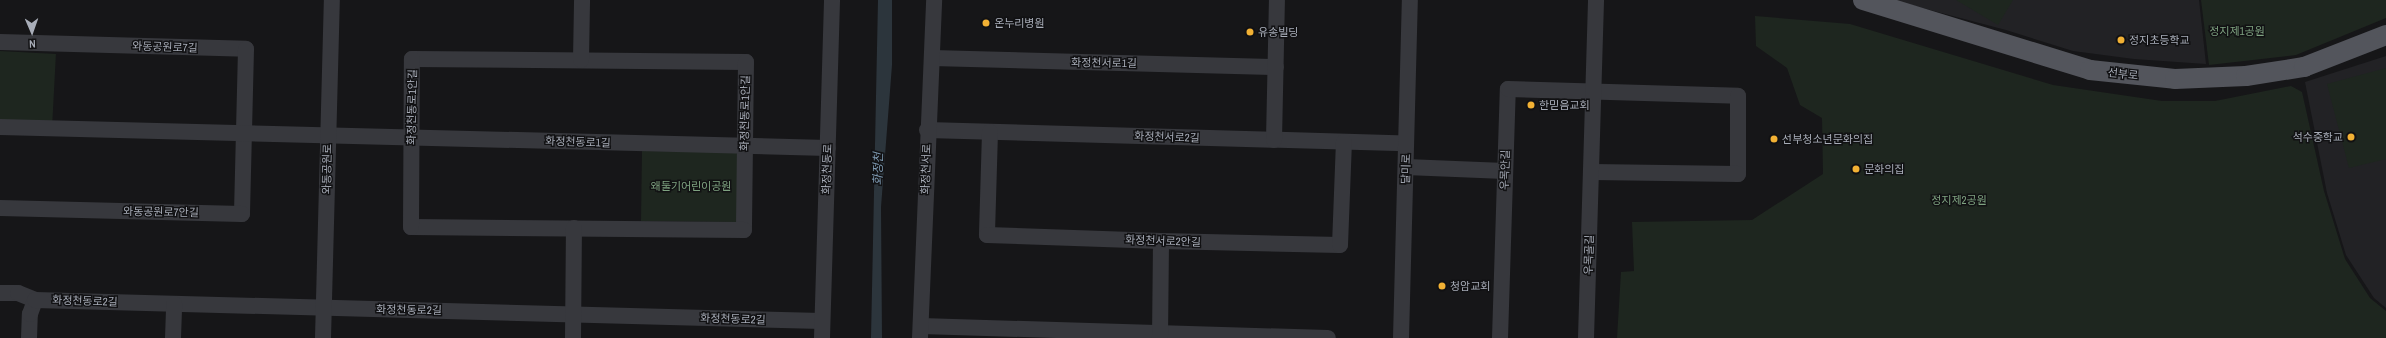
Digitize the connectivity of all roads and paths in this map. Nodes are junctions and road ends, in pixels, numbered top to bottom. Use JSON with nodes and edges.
{"nodes":[{"id":1,"x":332,"y":0,"type":"edge"},
{"id":2,"x":582,"y":0,"type":"edge"},
{"id":3,"x":832,"y":0,"type":"edge"},
{"id":4,"x":934,"y":0,"type":"edge"},
{"id":5,"x":1277,"y":0,"type":"edge"},
{"id":6,"x":1410,"y":0,"type":"edge"},
{"id":7,"x":1596,"y":0,"type":"edge"},
{"id":8,"x":1863,"y":0,"type":"edge"},
{"id":9,"x":2386,"y":35,"type":"edge"},
{"id":10,"x":0,"y":42,"type":"edge"},
{"id":11,"x":932,"y":58,"type":"junction"},
{"id":12,"x":581,"y":60,"type":"junction"},
{"id":13,"x":1276,"y":67,"type":"junction"},
{"id":14,"x":1594,"y":91,"type":"junction"},
{"id":15,"x":0,"y":127,"type":"edge"},
{"id":16,"x":927,"y":130,"type":"junction"},
{"id":17,"x":990,"y":132,"type":"junction"},
{"id":18,"x":244,"y":134,"type":"junction"},
{"id":19,"x":328,"y":136,"type":"junction"},
{"id":20,"x":412,"y":138,"type":"junction"},
{"id":21,"x":1274,"y":140,"type":"junction"},
{"id":22,"x":1344,"y":142,"type":"junction"},
{"id":23,"x":1406,"y":143,"type":"junction"},
{"id":24,"x":745,"y":147,"type":"junction"},
{"id":25,"x":828,"y":148,"type":"junction"},
{"id":26,"x":1406,"y":167,"type":"junction"},
{"id":27,"x":1505,"y":171,"type":"junction"},
{"id":28,"x":1592,"y":172,"type":"junction"},
{"id":29,"x":0,"y":208,"type":"edge"},
{"id":30,"x":574,"y":228,"type":"junction"},
{"id":31,"x":1161,"y":241,"type":"junction"},
{"id":32,"x":0,"y":293,"type":"edge"},
{"id":33,"x":35,"y":300,"type":"junction"},
{"id":34,"x":174,"y":304,"type":"junction"},
{"id":35,"x":324,"y":308,"type":"junction"},
{"id":36,"x":574,"y":314,"type":"junction"},
{"id":37,"x":822,"y":321,"type":"junction"},
{"id":38,"x":920,"y":332,"type":"edge"},
{"id":39,"x":1160,"y":336,"type":"edge"},
{"id":40,"x":29,"y":338,"type":"edge"},
{"id":41,"x":173,"y":338,"type":"edge"},
{"id":42,"x":323,"y":338,"type":"edge"},
{"id":43,"x":573,"y":338,"type":"edge"},
{"id":44,"x":822,"y":338,"type":"edge"},
{"id":45,"x":1328,"y":338,"type":"edge"},
{"id":46,"x":1401,"y":338,"type":"edge"},
{"id":47,"x":1500,"y":338,"type":"edge"},
{"id":48,"x":1586,"y":338,"type":"edge"}],
"edges":[{"from":1,"to":19,"type":"street","name":"와동공원로"},
{"from":2,"to":12,"type":"street"},
{"from":3,"to":25,"type":"street","name":"화정천동로"},
{"from":4,"to":11,"type":"street","name":"화정천서로"},
{"from":5,"to":13,"type":"street"},
{"from":6,"to":23,"type":"street","name":"달미로"},
{"from":7,"to":14,"type":"street","name":"우목골길"},
{"from":8,"to":9,"type":"main road","name":"선부로"},
{"from":10,"to":18,"type":"street","name":"와동공원로7길"},
{"from":11,"to":13,"type":"street","name":"화정천서로1길"},
{"from":11,"to":16,"type":"street","name":"화정천서로"},
{"from":12,"to":20,"type":"street","name":"화정천동로1안길"},
{"from":12,"to":24,"type":"street","name":"화정천동로1안길"},
{"from":13,"to":21,"type":"street"},
{"from":14,"to":27,"type":"street","name":"우목안길"},
{"from":14,"to":28,"type":"street","name":"우목골길"},
{"from":14,"to":28,"type":"street"},
{"from":15,"to":18,"type":"street"},
{"from":16,"to":17,"type":"street","name":"화정천서로2길"},
{"from":16,"to":38,"type":"street","name":"화정천서로"},
{"from":17,"to":21,"type":"street","name":"화정천서로2길"},
{"from":17,"to":31,"type":"street","name":"화정천서로2안길"},
{"from":18,"to":19,"type":"street"},
{"from":18,"to":29,"type":"street","name":"와동공원로7안길"},
{"from":19,"to":20,"type":"street","name":"화정천동로1길"},
{"from":19,"to":35,"type":"street","name":"와동공원로"},
{"from":20,"to":24,"type":"street","name":"화정천동로1길"},
{"from":20,"to":30,"type":"street","name":"화정천동로1안길"},
{"from":21,"to":22,"type":"street","name":"화정천서로2길"},
{"from":22,"to":23,"type":"street","name":"화정천서로2길"},
{"from":22,"to":31,"type":"street","name":"화정천서로2안길"},
{"from":23,"to":26,"type":"street","name":"달미로"},
{"from":24,"to":25,"type":"street","name":"화정천동로1길"},
{"from":24,"to":30,"type":"street","name":"화정천동로1안길"},
{"from":25,"to":37,"type":"street","name":"화정천동로"},
{"from":26,"to":27,"type":"street"},
{"from":26,"to":46,"type":"street","name":"달미로"},
{"from":27,"to":47,"type":"street","name":"우목안길"},
{"from":28,"to":48,"type":"street","name":"우목골길"},
{"from":30,"to":36,"type":"street"},
{"from":31,"to":39,"type":"street"},
{"from":32,"to":33,"type":"street","name":"화정천동로2길"},
{"from":33,"to":34,"type":"street","name":"화정천동로2길"},
{"from":33,"to":40,"type":"street"},
{"from":34,"to":35,"type":"street","name":"화정천동로2길"},
{"from":34,"to":41,"type":"street"},
{"from":35,"to":36,"type":"street","name":"화정천동로2길"},
{"from":35,"to":42,"type":"street","name":"와동공원로"},
{"from":36,"to":37,"type":"street","name":"화정천동로2길"},
{"from":36,"to":43,"type":"street"},
{"from":37,"to":44,"type":"street","name":"화정천동로"},
{"from":38,"to":39,"type":"street"},
{"from":39,"to":45,"type":"street"}]}
